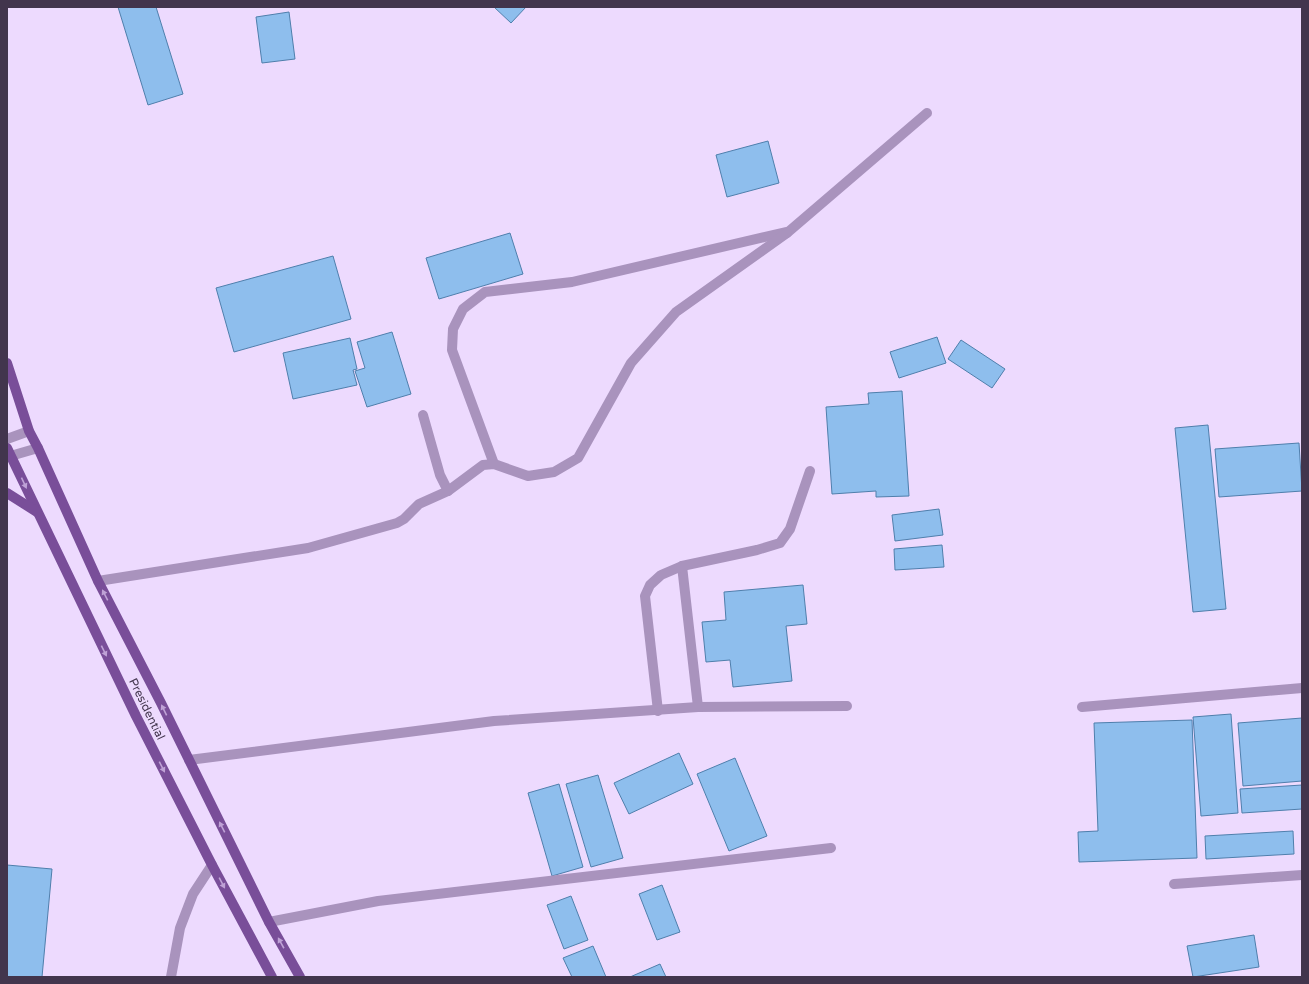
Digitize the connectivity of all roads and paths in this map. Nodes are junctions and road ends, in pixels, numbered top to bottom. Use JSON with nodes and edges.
{"nodes":[{"id":1,"x":928,"y":113,"type":"dead end"},
{"id":2,"x":787,"y":233,"type":"junction"},
{"id":3,"x":7,"y":363,"type":"edge"},
{"id":4,"x":423,"y":416,"type":"dead end"},
{"id":5,"x":29,"y":431,"type":"junction"},
{"id":6,"x":7,"y":439,"type":"edge"},
{"id":7,"x":38,"y":448,"type":"junction"},
{"id":8,"x":8,"y":453,"type":"edge"},
{"id":9,"x":494,"y":464,"type":"junction"},
{"id":10,"x":810,"y":471,"type":"dead end"},
{"id":11,"x":448,"y":491,"type":"junction"},
{"id":12,"x":7,"y":493,"type":"edge"},
{"id":13,"x":38,"y":512,"type":"junction"},
{"id":14,"x":682,"y":566,"type":"junction"},
{"id":15,"x":98,"y":581,"type":"junction"},
{"id":16,"x":1302,"y":688,"type":"edge"},
{"id":17,"x":847,"y":706,"type":"dead end"},
{"id":18,"x":698,"y":707,"type":"junction"},
{"id":19,"x":1082,"y":707,"type":"dead end"},
{"id":20,"x":658,"y":710,"type":"junction"},
{"id":21,"x":189,"y":760,"type":"junction"},
{"id":22,"x":831,"y":848,"type":"dead end"},
{"id":23,"x":212,"y":865,"type":"junction"},
{"id":24,"x":1302,"y":875,"type":"edge"},
{"id":25,"x":1174,"y":884,"type":"dead end"},
{"id":26,"x":269,"y":922,"type":"junction"},
{"id":27,"x":171,"y":977,"type":"edge"},
{"id":28,"x":272,"y":977,"type":"edge"},
{"id":29,"x":300,"y":977,"type":"edge"}],
"edges":[{"from":1,"to":2,"type":"street"},
{"from":2,"to":9,"type":"street"},
{"from":2,"to":9,"type":"street"},
{"from":3,"to":5,"type":"main road"},
{"from":4,"to":11,"type":"street"},
{"from":5,"to":6,"type":"street"},
{"from":5,"to":7,"type":"main road"},
{"from":7,"to":8,"type":"street"},
{"from":7,"to":15,"type":"main road"},
{"from":8,"to":13,"type":"main road","name":"Presidential","one_way":true},
{"from":9,"to":11,"type":"street"},
{"from":10,"to":14,"type":"street"},
{"from":11,"to":15,"type":"street"},
{"from":12,"to":13,"type":"main road"},
{"from":13,"to":23,"type":"main road","name":"Presidential","one_way":true},
{"from":14,"to":18,"type":"street"},
{"from":14,"to":20,"type":"street"},
{"from":21,"to":15,"type":"main road","one_way":true},
{"from":16,"to":19,"type":"street"},
{"from":17,"to":18,"type":"street"},
{"from":18,"to":20,"type":"street"},
{"from":20,"to":21,"type":"street"},
{"from":26,"to":21,"type":"main road","one_way":true},
{"from":22,"to":26,"type":"street"},
{"from":23,"to":27,"type":"street"},
{"from":23,"to":28,"type":"main road","name":"Presidential","one_way":true},
{"from":24,"to":25,"type":"street"},
{"from":29,"to":26,"type":"main road","one_way":true}]}
